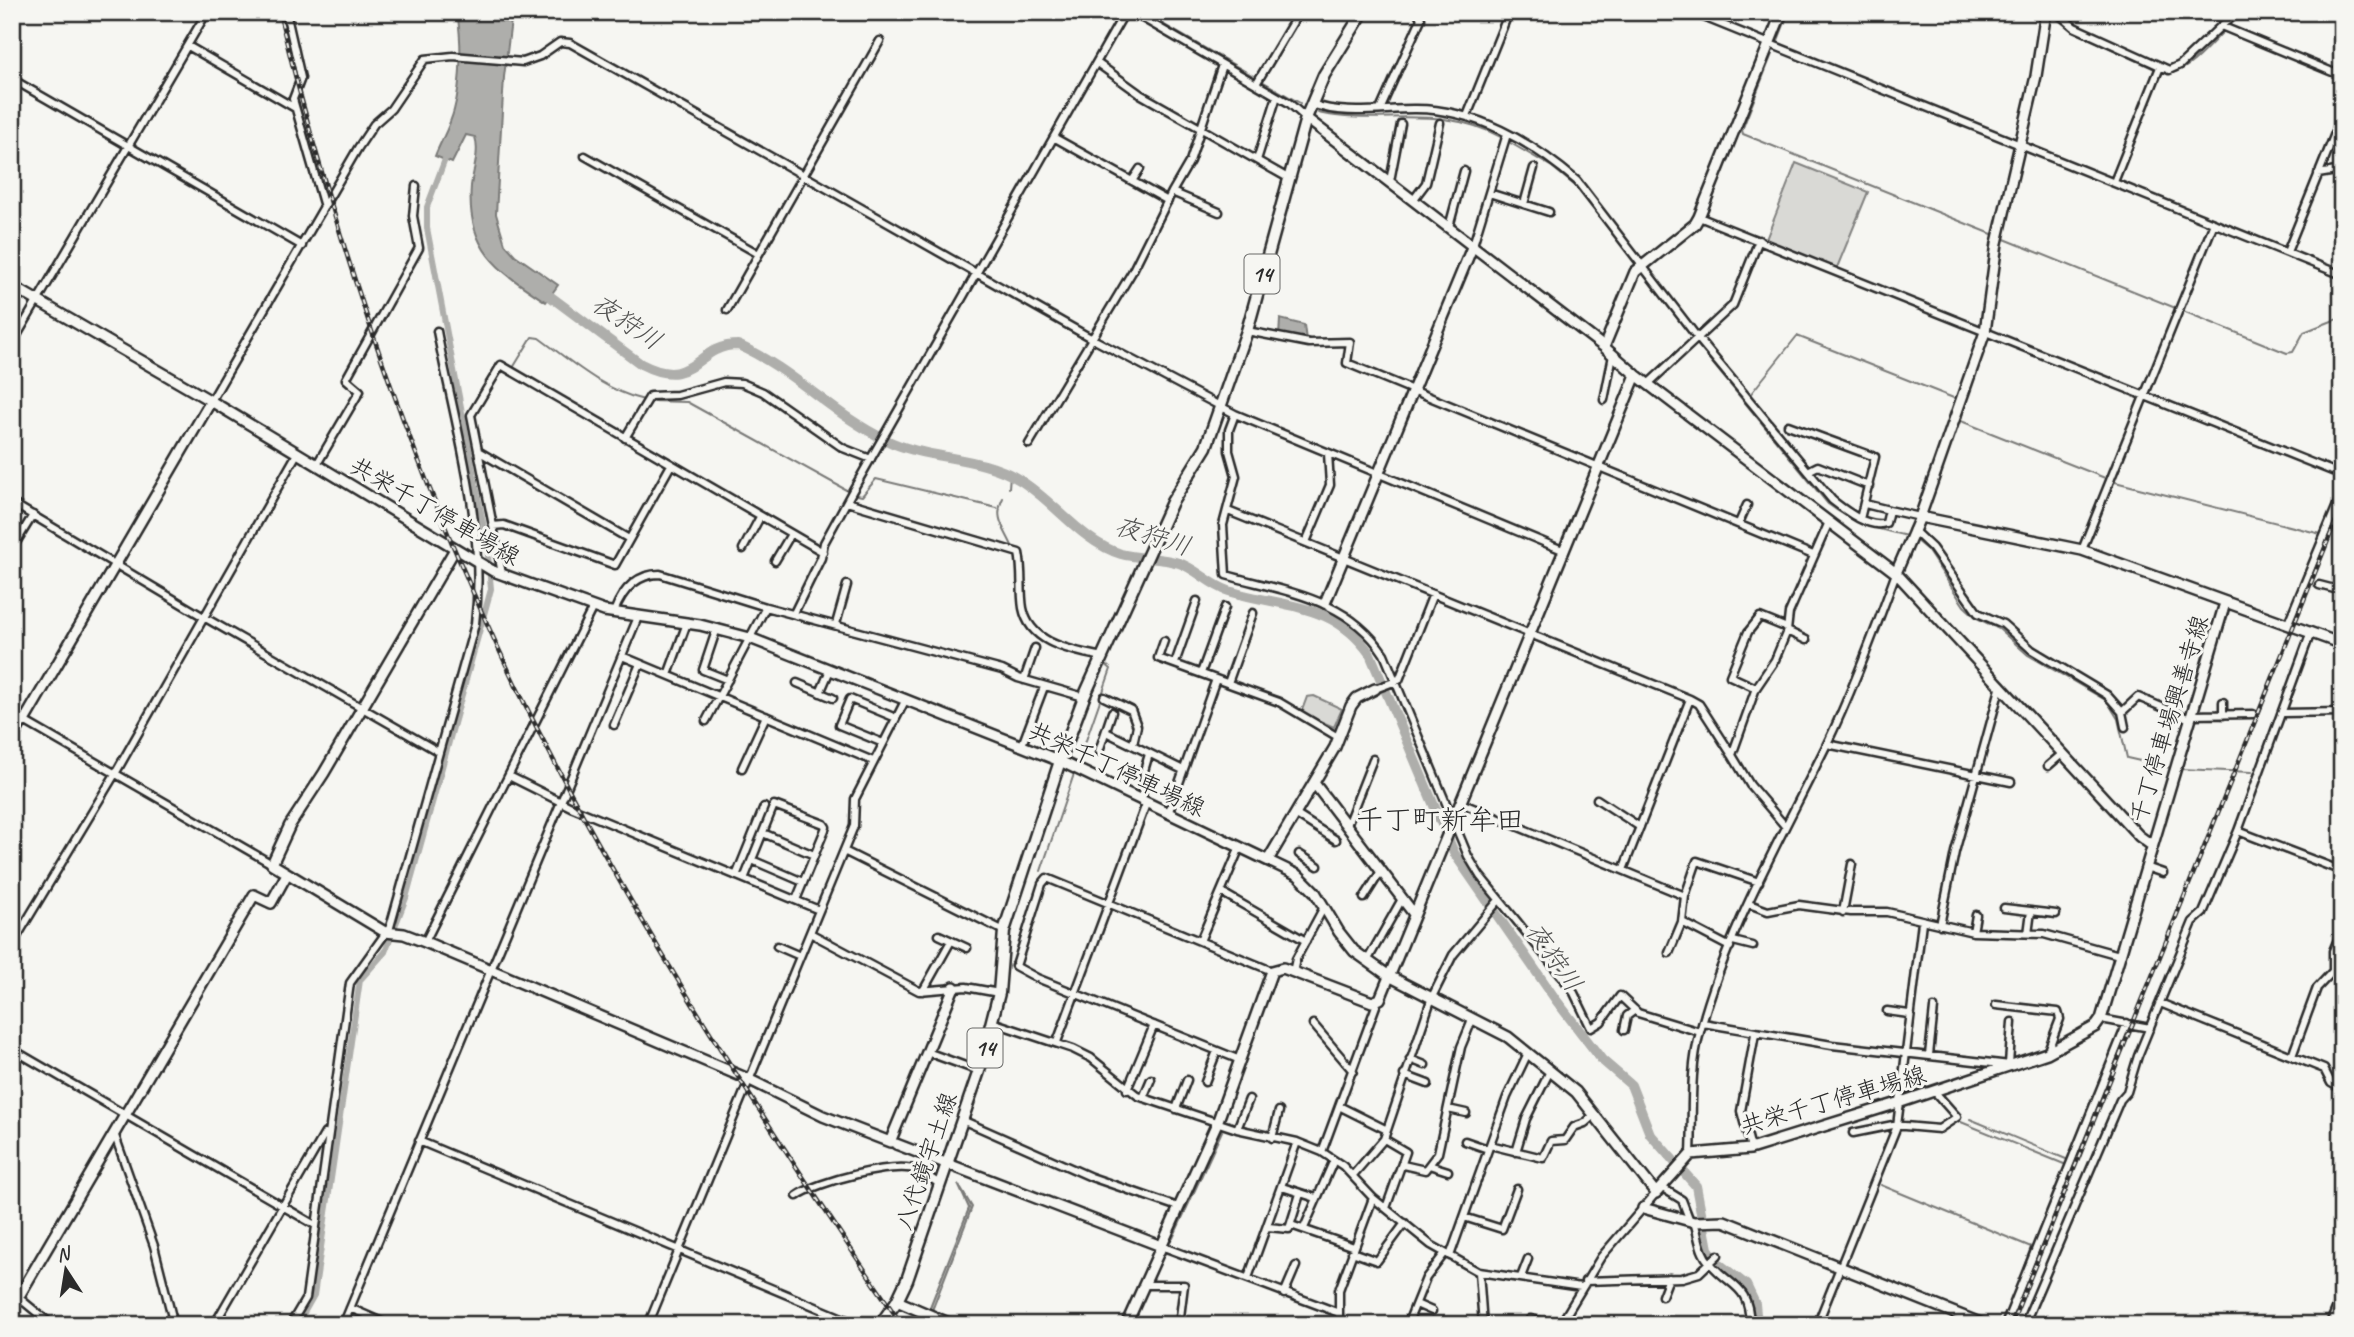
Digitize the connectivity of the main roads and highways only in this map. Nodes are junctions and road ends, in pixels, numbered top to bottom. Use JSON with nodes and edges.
{"nodes":[{"id":1,"x":1360,"y":13,"type":"edge"},
{"id":2,"x":880,"y":1325,"type":"edge"}],
"edges":[{"from":1,"to":2,"type":"main road","name":"八代鏡宇土線","number":"14"}]}
